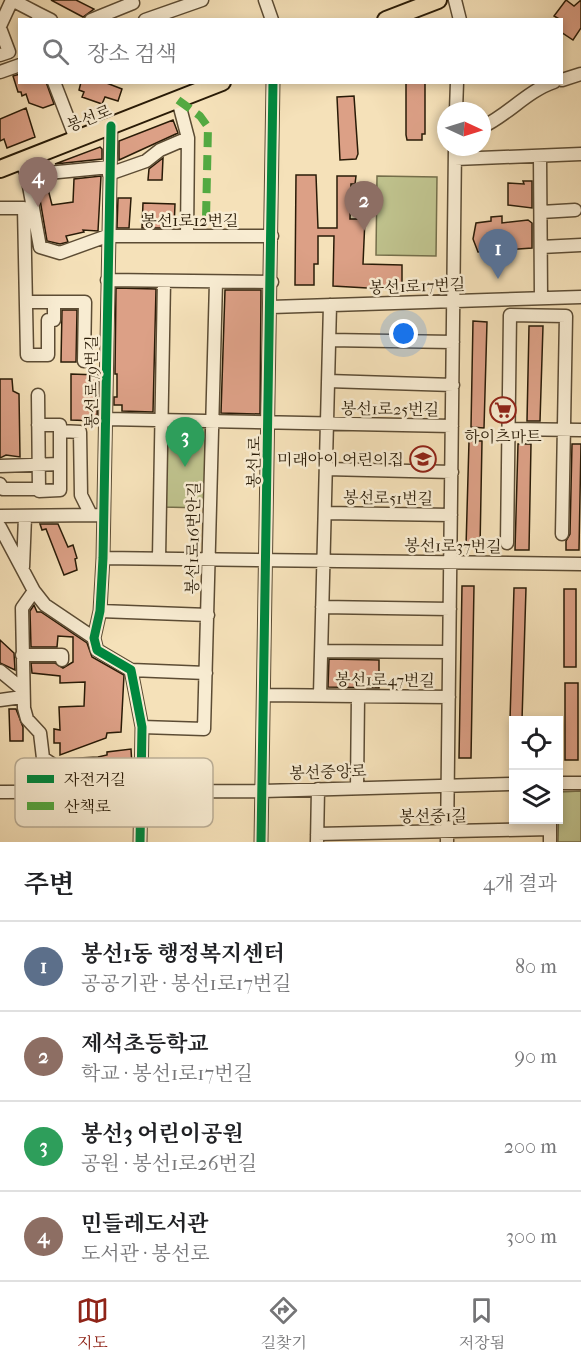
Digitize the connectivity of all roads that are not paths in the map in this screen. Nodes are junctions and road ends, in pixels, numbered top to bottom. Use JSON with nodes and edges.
{"nodes":[{"id":1,"x":202,"y":0,"type":"edge"},
{"id":2,"x":265,"y":0,"type":"edge"},
{"id":3,"x":438,"y":0,"type":"edge"},
{"id":4,"x":455,"y":0,"type":"edge"},
{"id":5,"x":133,"y":3,"type":"dead end"},
{"id":6,"x":38,"y":16,"type":"edge"},
{"id":7,"x":97,"y":18,"type":"edge"},
{"id":8,"x":151,"y":18,"type":"edge"},
{"id":9,"x":271,"y":18,"type":"edge"},
{"id":10,"x":391,"y":18,"type":"edge"},
{"id":11,"x":460,"y":18,"type":"edge"},
{"id":12,"x":0,"y":27,"type":"edge"},
{"id":13,"x":0,"y":55,"type":"edge"},
{"id":14,"x":18,"y":66,"type":"edge"},
{"id":15,"x":0,"y":72,"type":"edge"},
{"id":16,"x":581,"y":74,"type":"edge"},
{"id":17,"x":563,"y":79,"type":"edge"},
{"id":18,"x":55,"y":84,"type":"edge"},
{"id":19,"x":217,"y":84,"type":"edge"},
{"id":20,"x":273,"y":84,"type":"edge"},
{"id":21,"x":457,"y":84,"type":"edge"},
{"id":22,"x":551,"y":84,"type":"edge"},
{"id":23,"x":178,"y":100,"type":"junction"},
{"id":24,"x":456,"y":102,"type":"edge"},
{"id":25,"x":491,"y":123,"type":"edge"},
{"id":26,"x":111,"y":126,"type":"junction"},
{"id":27,"x":188,"y":138,"type":"junction"},
{"id":28,"x":76,"y":139,"type":"junction"},
{"id":29,"x":491,"y":154,"type":"edge"},
{"id":30,"x":581,"y":154,"type":"edge"},
{"id":31,"x":455,"y":156,"type":"edge"},
{"id":32,"x":540,"y":156,"type":"junction"},
{"id":33,"x":24,"y":168,"type":"junction"},
{"id":34,"x":0,"y":170,"type":"edge"},
{"id":35,"x":109,"y":171,"type":"junction"},
{"id":36,"x":0,"y":208,"type":"edge"},
{"id":37,"x":575,"y":210,"type":"dead end"},
{"id":38,"x":541,"y":212,"type":"junction"},
{"id":39,"x":107,"y":236,"type":"junction"},
{"id":40,"x":187,"y":236,"type":"junction"},
{"id":41,"x":272,"y":236,"type":"junction"},
{"id":42,"x":581,"y":245,"type":"edge"},
{"id":43,"x":541,"y":247,"type":"junction"},
{"id":44,"x":106,"y":280,"type":"junction"},
{"id":45,"x":164,"y":281,"type":"junction"},
{"id":46,"x":216,"y":282,"type":"junction"},
{"id":47,"x":272,"y":282,"type":"junction"},
{"id":48,"x":581,"y":297,"type":"edge"},
{"id":49,"x":541,"y":298,"type":"junction"},
{"id":50,"x":454,"y":301,"type":"junction"},
{"id":51,"x":26,"y":302,"type":"junction"},
{"id":52,"x":54,"y":302,"type":"junction"},
{"id":53,"x":330,"y":305,"type":"junction"},
{"id":54,"x":271,"y":308,"type":"junction"},
{"id":55,"x":329,"y":340,"type":"junction"},
{"id":56,"x":453,"y":342,"type":"junction"},
{"id":57,"x":84,"y":361,"type":"dead end"},
{"id":58,"x":328,"y":377,"type":"junction"},
{"id":59,"x":453,"y":385,"type":"junction"},
{"id":60,"x":38,"y":395,"type":"dead end"},
{"id":61,"x":106,"y":419,"type":"junction"},
{"id":62,"x":161,"y":420,"type":"junction"},
{"id":63,"x":211,"y":421,"type":"junction"},
{"id":64,"x":270,"y":422,"type":"junction"},
{"id":65,"x":327,"y":424,"type":"junction"},
{"id":66,"x":38,"y":425,"type":"junction"},
{"id":67,"x":452,"y":426,"type":"junction"},
{"id":68,"x":508,"y":429,"type":"junction"},
{"id":69,"x":563,"y":430,"type":"junction"},
{"id":70,"x":581,"y":430,"type":"edge"},
{"id":71,"x":60,"y":431,"type":"junction"},
{"id":72,"x":60,"y":464,"type":"junction"},
{"id":73,"x":38,"y":465,"type":"junction"},
{"id":74,"x":0,"y":466,"type":"edge"},
{"id":75,"x":326,"y":469,"type":"junction"},
{"id":76,"x":452,"y":472,"type":"junction"},
{"id":77,"x":0,"y":484,"type":"edge"},
{"id":78,"x":39,"y":489,"type":"junction"},
{"id":79,"x":60,"y":490,"type":"junction"},
{"id":80,"x":81,"y":495,"type":"junction"},
{"id":81,"x":325,"y":513,"type":"junction"},
{"id":82,"x":91,"y":515,"type":"junction"},
{"id":83,"x":104,"y":515,"type":"junction"},
{"id":84,"x":451,"y":515,"type":"junction"},
{"id":85,"x":0,"y":516,"type":"edge"},
{"id":86,"x":25,"y":516,"type":"junction"},
{"id":87,"x":0,"y":527,"type":"edge"},
{"id":88,"x":562,"y":534,"type":"dead end"},
{"id":89,"x":507,"y":543,"type":"dead end"},
{"id":90,"x":103,"y":558,"type":"junction"},
{"id":91,"x":159,"y":558,"type":"junction"},
{"id":92,"x":209,"y":559,"type":"junction"},
{"id":93,"x":267,"y":560,"type":"junction"},
{"id":94,"x":324,"y":560,"type":"junction"},
{"id":95,"x":450,"y":562,"type":"junction"},
{"id":96,"x":581,"y":564,"type":"edge"},
{"id":97,"x":23,"y":568,"type":"junction"},
{"id":98,"x":34,"y":591,"type":"junction"},
{"id":99,"x":322,"y":607,"type":"junction"},
{"id":100,"x":450,"y":609,"type":"junction"},
{"id":101,"x":100,"y":611,"type":"junction"},
{"id":102,"x":208,"y":615,"type":"junction"},
{"id":103,"x":94,"y":638,"type":"junction"},
{"id":104,"x":321,"y":651,"type":"junction"},
{"id":105,"x":449,"y":652,"type":"junction"},
{"id":106,"x":22,"y":654,"type":"junction"},
{"id":107,"x":62,"y":660,"type":"dead end"},
{"id":108,"x":132,"y":670,"type":"junction"},
{"id":109,"x":0,"y":671,"type":"edge"},
{"id":110,"x":206,"y":673,"type":"junction"},
{"id":111,"x":22,"y":693,"type":"junction"},
{"id":112,"x":265,"y":694,"type":"junction"},
{"id":113,"x":320,"y":695,"type":"junction"},
{"id":114,"x":358,"y":696,"type":"junction"},
{"id":115,"x":449,"y":697,"type":"junction"},
{"id":116,"x":0,"y":700,"type":"edge"},
{"id":117,"x":142,"y":727,"type":"junction"},
{"id":118,"x":43,"y":758,"type":"edge"},
{"id":119,"x":142,"y":758,"type":"edge"},
{"id":120,"x":563,"y":783,"type":"edge"},
{"id":121,"x":581,"y":783,"type":"edge"},
{"id":122,"x":509,"y":784,"type":"edge"},
{"id":123,"x":448,"y":786,"type":"junction"},
{"id":124,"x":357,"y":788,"type":"junction"},
{"id":125,"x":318,"y":789,"type":"junction"},
{"id":126,"x":213,"y":791,"type":"edge"},
{"id":127,"x":263,"y":791,"type":"junction"},
{"id":128,"x":0,"y":792,"type":"edge"},
{"id":129,"x":15,"y":792,"type":"edge"},
{"id":130,"x":550,"y":824,"type":"edge"},
{"id":131,"x":140,"y":827,"type":"edge"},
{"id":132,"x":447,"y":837,"type":"edge"},
{"id":133,"x":317,"y":838,"type":"edge"},
{"id":134,"x":140,"y":842,"type":"edge"},
{"id":135,"x":261,"y":842,"type":"edge"},
{"id":136,"x":550,"y":842,"type":"edge"}],
"edges":[{"from":1,"to":8,"type":"street"},
{"from":2,"to":9,"type":"street"},
{"from":3,"to":10,"type":"main road"},
{"from":4,"to":11,"type":"street"},
{"from":5,"to":7,"type":"street"},
{"from":6,"to":12,"type":"street"},
{"from":12,"to":13,"type":"street"},
{"from":14,"to":15,"type":"street"},
{"from":16,"to":17,"type":"street"},
{"from":18,"to":28,"type":"street"},
{"from":19,"to":23,"type":"main road","name":"봉선로"},
{"from":20,"to":41,"type":"street","name":"봉선1로"},
{"from":21,"to":24,"type":"street"},
{"from":22,"to":25,"type":"street"},
{"from":23,"to":26,"type":"main road","name":"봉선로"},
{"from":23,"to":27,"type":"street"},
{"from":26,"to":28,"type":"main road","name":"봉선로"},
{"from":26,"to":35,"type":"street","name":"봉선로79번길"},
{"from":27,"to":35,"type":"street"},
{"from":27,"to":40,"type":"street"},
{"from":28,"to":33,"type":"main road","name":"봉선로"},
{"from":29,"to":32,"type":"street"},
{"from":30,"to":32,"type":"street"},
{"from":31,"to":50,"type":"street","name":"봉선로51번길"},
{"from":32,"to":38,"type":"street"},
{"from":33,"to":34,"type":"main road","name":"봉선로"},
{"from":33,"to":35,"type":"street"},
{"from":33,"to":39,"type":"street"},
{"from":35,"to":39,"type":"street","name":"봉선로79번길"},
{"from":36,"to":51,"type":"street"},
{"from":37,"to":38,"type":"street"},
{"from":38,"to":43,"type":"street"},
{"from":39,"to":40,"type":"street","name":"봉선1로12번길"},
{"from":39,"to":44,"type":"street","name":"봉선로79번길"},
{"from":40,"to":41,"type":"street","name":"봉선1로12번길"},
{"from":41,"to":47,"type":"street","name":"봉선1로"},
{"from":42,"to":43,"type":"street"},
{"from":43,"to":49,"type":"street"},
{"from":44,"to":45,"type":"street"},
{"from":44,"to":61,"type":"street","name":"봉선로79번길"},
{"from":45,"to":46,"type":"street"},
{"from":45,"to":62,"type":"street"},
{"from":46,"to":47,"type":"street"},
{"from":46,"to":63,"type":"street","name":"봉선1로16번안길"},
{"from":47,"to":54,"type":"street","name":"봉선1로"},
{"from":48,"to":49,"type":"street","name":"봉선1로17번길"},
{"from":49,"to":50,"type":"street","name":"봉선1로17번길"},
{"from":50,"to":53,"type":"street","name":"봉선1로17번길"},
{"from":50,"to":56,"type":"street","name":"봉선로51번길"},
{"from":51,"to":52,"type":"street"},
{"from":51,"to":52,"type":"street"},
{"from":52,"to":57,"type":"street"},
{"from":53,"to":54,"type":"street","name":"봉선1로17번길"},
{"from":53,"to":55,"type":"street"},
{"from":54,"to":64,"type":"street","name":"봉선1로"},
{"from":55,"to":56,"type":"street"},
{"from":55,"to":58,"type":"street"},
{"from":56,"to":59,"type":"street","name":"봉선로51번길"},
{"from":58,"to":59,"type":"street"},
{"from":58,"to":65,"type":"street","name":"봉선1로25번길"},
{"from":59,"to":67,"type":"street","name":"봉선로51번길"},
{"from":60,"to":66,"type":"street"},
{"from":61,"to":62,"type":"street","name":"봉선1로25번길"},
{"from":61,"to":83,"type":"street","name":"봉선로79번길"},
{"from":62,"to":63,"type":"street","name":"봉선1로25번길"},
{"from":62,"to":91,"type":"street"},
{"from":63,"to":64,"type":"street","name":"봉선1로25번길"},
{"from":63,"to":92,"type":"street","name":"봉선1로16번안길"},
{"from":64,"to":65,"type":"street","name":"봉선1로25번길"},
{"from":64,"to":93,"type":"street","name":"봉선1로"},
{"from":65,"to":67,"type":"street","name":"봉선1로25번길"},
{"from":65,"to":75,"type":"street","name":"봉선1로25번길"},
{"from":66,"to":71,"type":"street"},
{"from":66,"to":73,"type":"street"},
{"from":67,"to":76,"type":"street","name":"봉선로51번길"},
{"from":68,"to":69,"type":"street"},
{"from":68,"to":69,"type":"street"},
{"from":68,"to":89,"type":"street"},
{"from":69,"to":70,"type":"street"},
{"from":69,"to":88,"type":"street"},
{"from":71,"to":72,"type":"street"},
{"from":71,"to":80,"type":"street"},
{"from":72,"to":73,"type":"street"},
{"from":72,"to":79,"type":"street"},
{"from":73,"to":74,"type":"street"},
{"from":73,"to":78,"type":"street"},
{"from":75,"to":76,"type":"street","name":"봉선로51번길"},
{"from":75,"to":81,"type":"street","name":"봉선1로25번길"},
{"from":76,"to":84,"type":"street","name":"봉선로51번길"},
{"from":77,"to":78,"type":"street"},
{"from":78,"to":79,"type":"street"},
{"from":79,"to":80,"type":"street"},
{"from":80,"to":82,"type":"street"},
{"from":81,"to":84,"type":"street","name":"봉선로51번길"},
{"from":81,"to":94,"type":"street"},
{"from":82,"to":83,"type":"street"},
{"from":82,"to":86,"type":"street"},
{"from":83,"to":90,"type":"street","name":"봉선로79번길"},
{"from":84,"to":95,"type":"street","name":"봉선로51번길"},
{"from":85,"to":86,"type":"street"},
{"from":86,"to":97,"type":"street"},
{"from":87,"to":97,"type":"street"},
{"from":90,"to":91,"type":"street","name":"봉선1로37번길"},
{"from":90,"to":101,"type":"street","name":"봉선로79번길"},
{"from":91,"to":92,"type":"street","name":"봉선1로37번길"},
{"from":92,"to":93,"type":"street","name":"봉선1로37번길"},
{"from":92,"to":102,"type":"street","name":"봉선1로16번안길"},
{"from":93,"to":94,"type":"street","name":"봉선1로37번길"},
{"from":93,"to":112,"type":"street","name":"봉선1로"},
{"from":94,"to":95,"type":"street","name":"봉선1로37번길"},
{"from":94,"to":99,"type":"street"},
{"from":95,"to":96,"type":"street","name":"봉선1로37번길"},
{"from":95,"to":100,"type":"street","name":"봉선로51번길"},
{"from":97,"to":98,"type":"street"},
{"from":98,"to":103,"type":"street"},
{"from":98,"to":106,"type":"street"},
{"from":99,"to":100,"type":"street"},
{"from":99,"to":104,"type":"street","name":"봉선1로47번길"},
{"from":100,"to":105,"type":"street","name":"봉선로51번길"},
{"from":101,"to":102,"type":"street","name":"봉선1로16번안길"},
{"from":101,"to":103,"type":"street","name":"봉선로79번길"},
{"from":102,"to":110,"type":"street","name":"봉선1로16번안길"},
{"from":103,"to":108,"type":"street"},
{"from":104,"to":105,"type":"street"},
{"from":104,"to":113,"type":"street","name":"봉선1로47번길"},
{"from":105,"to":115,"type":"street","name":"봉선로51번길"},
{"from":106,"to":107,"type":"street"},
{"from":106,"to":111,"type":"street"},
{"from":108,"to":110,"type":"street"},
{"from":108,"to":117,"type":"street"},
{"from":109,"to":111,"type":"street"},
{"from":110,"to":117,"type":"street","name":"봉선1로16번안길"},
{"from":111,"to":116,"type":"street"},
{"from":111,"to":118,"type":"street"},
{"from":112,"to":113,"type":"street","name":"봉선1로47번길"},
{"from":112,"to":127,"type":"street","name":"봉선1로"},
{"from":113,"to":114,"type":"street","name":"봉선1로47번길"},
{"from":114,"to":115,"type":"street","name":"봉선1로47번길"},
{"from":114,"to":124,"type":"street"},
{"from":115,"to":123,"type":"street","name":"봉선로51번길"},
{"from":117,"to":119,"type":"street"},
{"from":120,"to":121,"type":"street"},
{"from":122,"to":123,"type":"street","name":"봉선중앙로"},
{"from":123,"to":124,"type":"street","name":"봉선중앙로"},
{"from":123,"to":132,"type":"street","name":"봉선로51번길"},
{"from":124,"to":125,"type":"street","name":"봉선중앙로"},
{"from":125,"to":127,"type":"street","name":"봉선중앙로"},
{"from":125,"to":133,"type":"street"},
{"from":126,"to":127,"type":"street","name":"봉선중앙로"},
{"from":127,"to":135,"type":"street","name":"봉선1로"},
{"from":128,"to":129,"type":"street","name":"봉선중앙로"},
{"from":130,"to":132,"type":"street","name":"봉선중1길"},
{"from":130,"to":136,"type":"street"},
{"from":131,"to":134,"type":"street"},
{"from":132,"to":133,"type":"street","name":"봉선중1길"}]}
